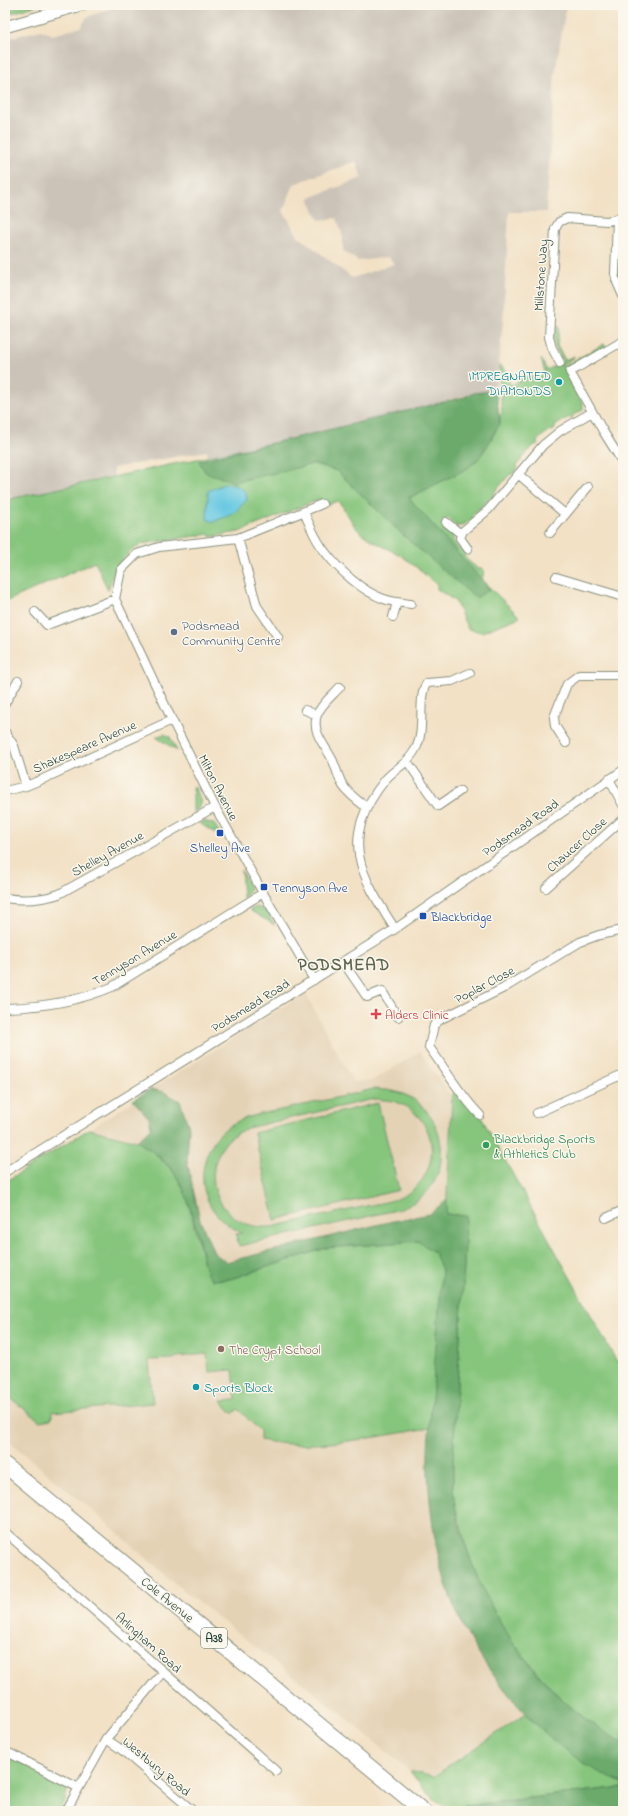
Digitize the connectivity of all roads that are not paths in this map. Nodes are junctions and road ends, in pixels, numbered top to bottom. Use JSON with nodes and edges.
{"nodes":[{"id":1,"x":81,"y":5,"type":"edge"},
{"id":2,"x":5,"y":27,"type":"edge"},
{"id":3,"x":620,"y":216,"type":"edge"},
{"id":4,"x":623,"y":296,"type":"edge"},
{"id":5,"x":623,"y":341,"type":"edge"},
{"id":6,"x":560,"y":363,"type":"dead end"},
{"id":7,"x":592,"y":412,"type":"junction"},
{"id":8,"x":623,"y":463,"type":"edge"},
{"id":9,"x":518,"y":474,"type":"junction"},
{"id":10,"x":588,"y":487,"type":"dead end"},
{"id":11,"x":322,"y":504,"type":"dead end"},
{"id":12,"x":304,"y":512,"type":"junction"},
{"id":13,"x":565,"y":514,"type":"junction"},
{"id":14,"x":446,"y":522,"type":"dead end"},
{"id":15,"x":550,"y":532,"type":"dead end"},
{"id":16,"x":461,"y":534,"type":"junction"},
{"id":17,"x":238,"y":538,"type":"junction"},
{"id":18,"x":468,"y":550,"type":"dead end"},
{"id":19,"x":556,"y":577,"type":"dead end"},
{"id":20,"x":623,"y":597,"type":"edge"},
{"id":21,"x":115,"y":599,"type":"junction"},
{"id":22,"x":397,"y":602,"type":"junction"},
{"id":23,"x":411,"y":604,"type":"dead end"},
{"id":24,"x":35,"y":612,"type":"dead end"},
{"id":25,"x":393,"y":617,"type":"dead end"},
{"id":26,"x":278,"y":637,"type":"dead end"},
{"id":27,"x":470,"y":673,"type":"dead end"},
{"id":28,"x":623,"y":675,"type":"edge"},
{"id":29,"x":18,"y":681,"type":"dead end"},
{"id":30,"x":340,"y":687,"type":"dead end"},
{"id":31,"x":5,"y":703,"type":"edge"},
{"id":32,"x":305,"y":710,"type":"dead end"},
{"id":33,"x":317,"y":715,"type":"junction"},
{"id":34,"x":172,"y":720,"type":"junction"},
{"id":35,"x":5,"y":732,"type":"edge"},
{"id":36,"x":566,"y":743,"type":"dead end"},
{"id":37,"x":407,"y":761,"type":"junction"},
{"id":38,"x":623,"y":770,"type":"edge"},
{"id":39,"x":608,"y":779,"type":"junction"},
{"id":40,"x":26,"y":786,"type":"junction"},
{"id":41,"x":5,"y":791,"type":"edge"},
{"id":42,"x":460,"y":791,"type":"dead end"},
{"id":43,"x":623,"y":805,"type":"edge"},
{"id":44,"x":215,"y":807,"type":"junction"},
{"id":45,"x":366,"y":807,"type":"junction"},
{"id":46,"x":623,"y":819,"type":"edge"},
{"id":47,"x":546,"y":888,"type":"dead end"},
{"id":48,"x":263,"y":893,"type":"junction"},
{"id":49,"x":5,"y":898,"type":"edge"},
{"id":50,"x":395,"y":929,"type":"junction"},
{"id":51,"x":623,"y":930,"type":"edge"},
{"id":52,"x":343,"y":962,"type":"junction"},
{"id":53,"x":314,"y":980,"type":"junction"},
{"id":54,"x":5,"y":1008,"type":"edge"},
{"id":55,"x":398,"y":1017,"type":"dead end"},
{"id":56,"x":623,"y":1074,"type":"edge"},
{"id":57,"x":537,"y":1113,"type":"dead end"},
{"id":58,"x":480,"y":1115,"type":"dead end"},
{"id":59,"x":5,"y":1172,"type":"edge"},
{"id":60,"x":623,"y":1210,"type":"edge"},
{"id":61,"x":606,"y":1218,"type":"dead end"},
{"id":62,"x":5,"y":1465,"type":"edge"},
{"id":63,"x":5,"y":1532,"type":"edge"},
{"id":64,"x":163,"y":1672,"type":"junction"},
{"id":65,"x":106,"y":1739,"type":"junction"},
{"id":66,"x":5,"y":1742,"type":"edge"},
{"id":67,"x":5,"y":1751,"type":"edge"},
{"id":68,"x":276,"y":1771,"type":"dead end"},
{"id":69,"x":79,"y":1788,"type":"junction"},
{"id":70,"x":66,"y":1811,"type":"edge"},
{"id":71,"x":193,"y":1811,"type":"edge"},
{"id":72,"x":423,"y":1811,"type":"edge"}],
"edges":[{"from":1,"to":2,"type":"street"},
{"from":3,"to":4,"type":"street","name":"Millstone Way"},
{"from":3,"to":6,"type":"street","name":"Millstone Way"},
{"from":5,"to":7,"type":"street"},
{"from":7,"to":8,"type":"street"},
{"from":7,"to":9,"type":"street"},
{"from":9,"to":13,"type":"street"},
{"from":9,"to":16,"type":"street"},
{"from":10,"to":13,"type":"street"},
{"from":11,"to":12,"type":"street"},
{"from":12,"to":17,"type":"street"},
{"from":12,"to":22,"type":"street"},
{"from":13,"to":15,"type":"street"},
{"from":14,"to":16,"type":"street"},
{"from":16,"to":18,"type":"street"},
{"from":17,"to":21,"type":"street"},
{"from":17,"to":26,"type":"street"},
{"from":19,"to":20,"type":"street"},
{"from":21,"to":24,"type":"street"},
{"from":21,"to":34,"type":"street","name":"Milton Avenue"},
{"from":22,"to":23,"type":"street"},
{"from":22,"to":25,"type":"street"},
{"from":27,"to":37,"type":"street"},
{"from":28,"to":36,"type":"street"},
{"from":29,"to":31,"type":"street"},
{"from":30,"to":33,"type":"street"},
{"from":32,"to":33,"type":"street"},
{"from":33,"to":45,"type":"street"},
{"from":34,"to":40,"type":"street","name":"Shakespeare Avenue"},
{"from":34,"to":44,"type":"street","name":"Milton Avenue"},
{"from":35,"to":40,"type":"street"},
{"from":37,"to":42,"type":"street"},
{"from":37,"to":45,"type":"street"},
{"from":38,"to":39,"type":"street","name":"Podsmead Road"},
{"from":39,"to":43,"type":"street"},
{"from":39,"to":50,"type":"street","name":"Podsmead Road"},
{"from":40,"to":41,"type":"street","name":"Shakespeare Avenue"},
{"from":44,"to":48,"type":"street","name":"Milton Avenue"},
{"from":44,"to":49,"type":"street","name":"Shelley Avenue"},
{"from":45,"to":50,"type":"street"},
{"from":46,"to":47,"type":"street","name":"Chaucer Close"},
{"from":48,"to":53,"type":"street","name":"Milton Avenue"},
{"from":48,"to":54,"type":"street","name":"Tennyson Avenue"},
{"from":50,"to":52,"type":"street","name":"Podsmead Road"},
{"from":51,"to":58,"type":"street","name":"Poplar Close"},
{"from":52,"to":53,"type":"street","name":"Podsmead Road"},
{"from":52,"to":55,"type":"street"},
{"from":53,"to":59,"type":"street","name":"Podsmead Road"},
{"from":56,"to":57,"type":"street"},
{"from":60,"to":61,"type":"street"},
{"from":62,"to":72,"type":"highway","name":"Cole Avenue","number":"A38"},
{"from":63,"to":64,"type":"street","name":"Arlingham Road"},
{"from":64,"to":65,"type":"street","name":"Westbury Road"},
{"from":64,"to":68,"type":"street","name":"Arlingham Road"},
{"from":65,"to":69,"type":"street","name":"Westbury Road"},
{"from":65,"to":71,"type":"street","name":"Westbury Road"},
{"from":66,"to":67,"type":"street"},
{"from":67,"to":69,"type":"street"},
{"from":69,"to":70,"type":"street","name":"Westbury Road"}]}
